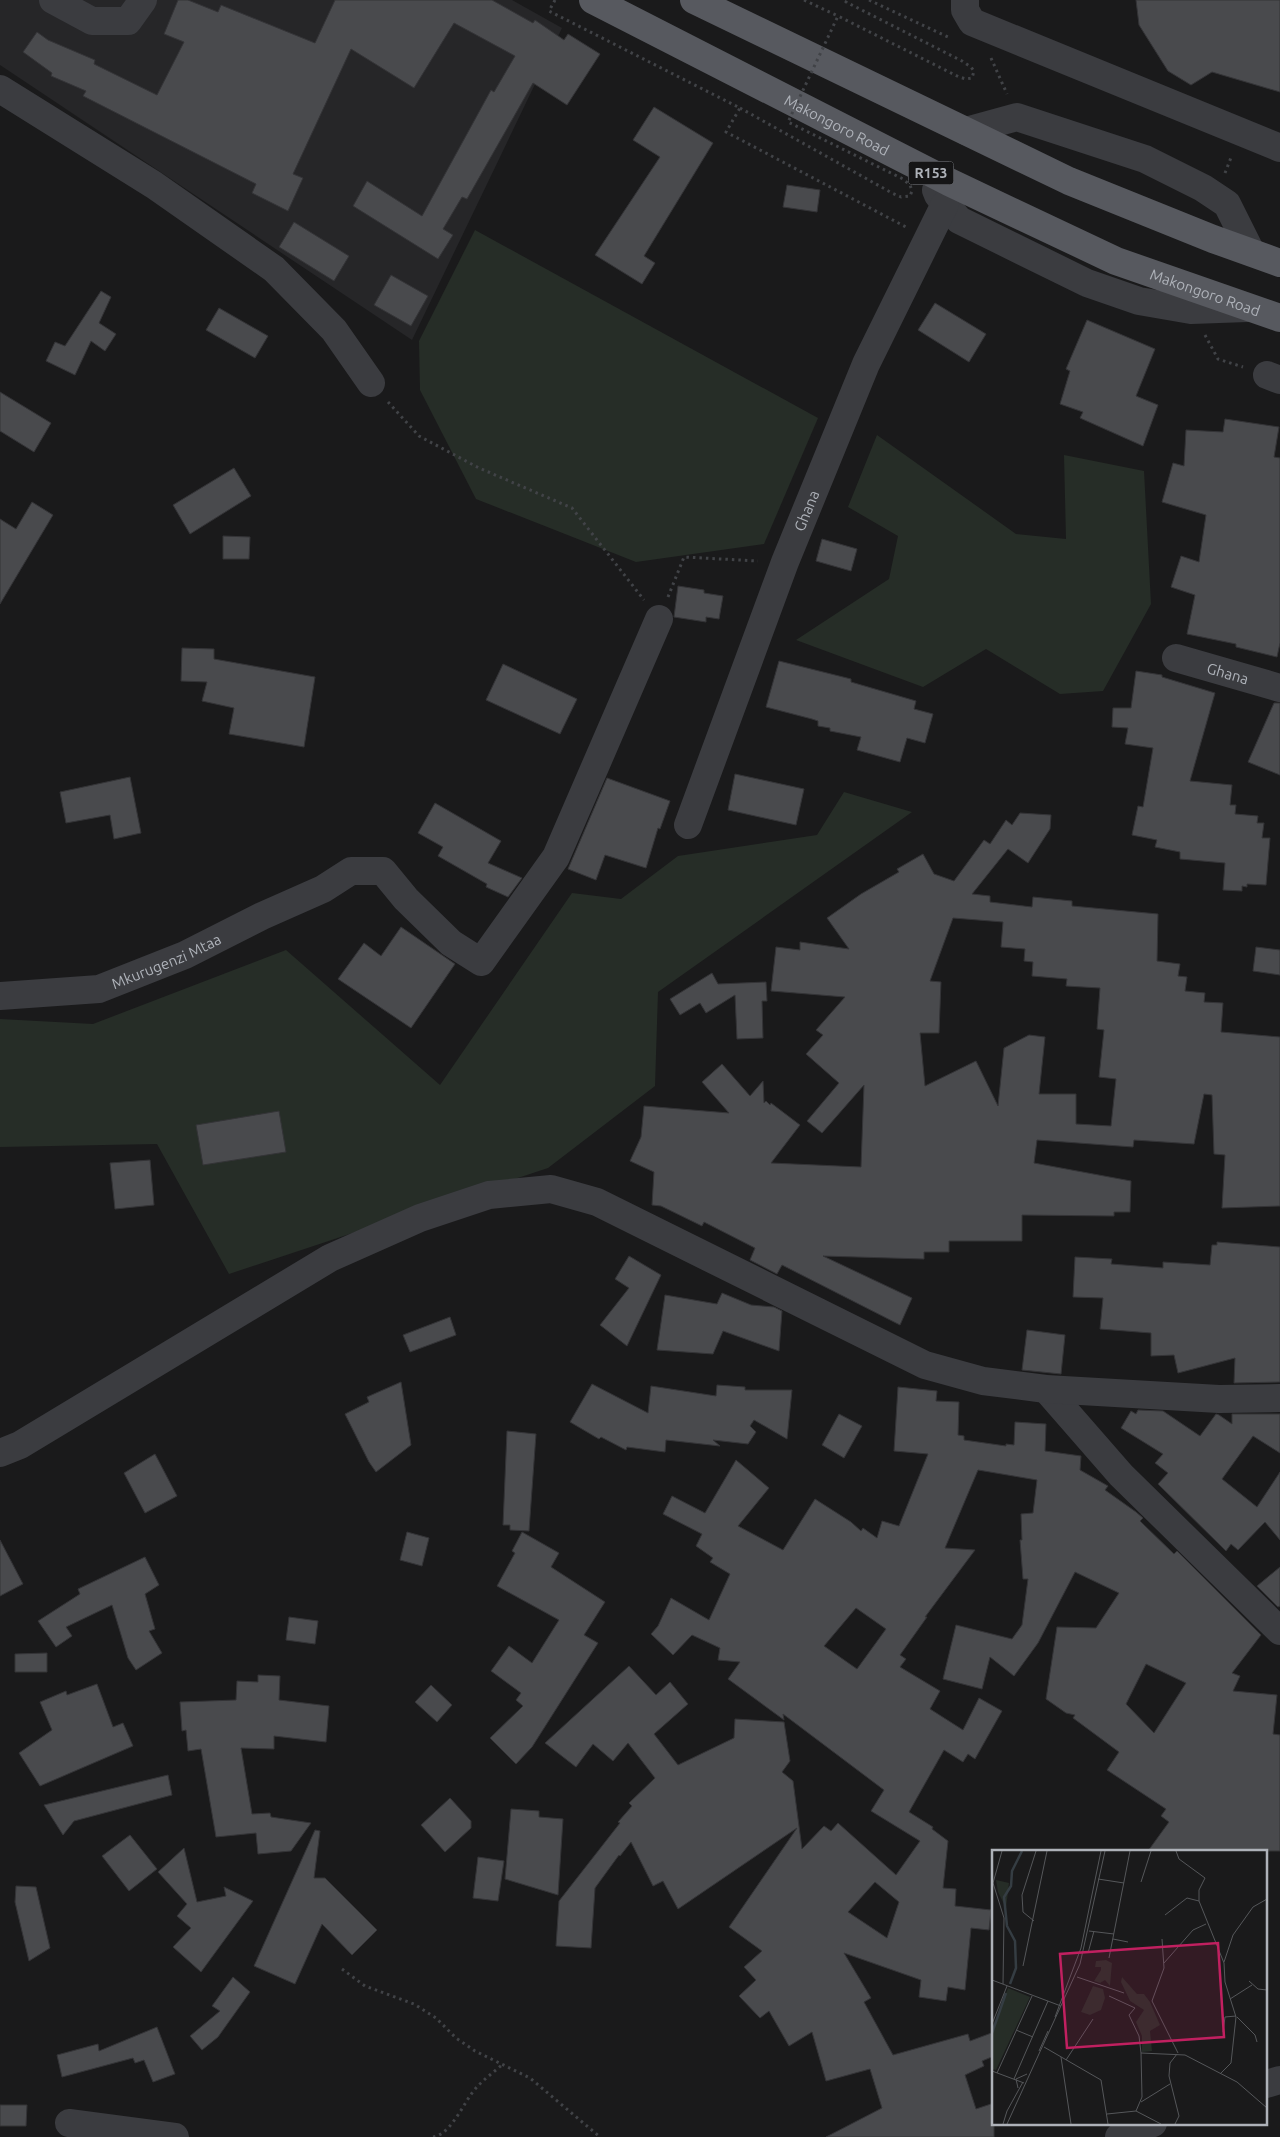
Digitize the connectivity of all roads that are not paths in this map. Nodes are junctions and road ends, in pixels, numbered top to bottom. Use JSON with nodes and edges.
{"nodes":[{"id":1,"x":53,"y":0,"type":"edge"},
{"id":2,"x":142,"y":0,"type":"edge"},
{"id":3,"x":593,"y":0,"type":"edge"},
{"id":4,"x":694,"y":0,"type":"edge"},
{"id":5,"x":965,"y":0,"type":"edge"},
{"id":6,"x":0,"y":89,"type":"edge"},
{"id":7,"x":966,"y":132,"type":"junction"},
{"id":8,"x":1280,"y":148,"type":"edge"},
{"id":9,"x":932,"y":173,"type":"junction"},
{"id":10,"x":945,"y":204,"type":"junction"},
{"id":11,"x":1251,"y":252,"type":"junction"},
{"id":12,"x":1280,"y":263,"type":"edge"},
{"id":13,"x":1254,"y":309,"type":"junction"},
{"id":14,"x":1280,"y":318,"type":"edge"},
{"id":15,"x":371,"y":383,"type":"road end"},
{"id":16,"x":659,"y":619,"type":"road end"},
{"id":17,"x":1176,"y":658,"type":"dead end"},
{"id":18,"x":1280,"y":688,"type":"edge"},
{"id":19,"x":688,"y":825,"type":"dead end"},
{"id":20,"x":0,"y":996,"type":"edge"},
{"id":21,"x":1046,"y":1389,"type":"junction"},
{"id":22,"x":1280,"y":1398,"type":"edge"},
{"id":23,"x":0,"y":1453,"type":"edge"},
{"id":24,"x":1280,"y":1632,"type":"edge"},
{"id":25,"x":69,"y":2123,"type":"dead end"},
{"id":26,"x":1151,"y":2124,"type":"edge"},
{"id":27,"x":175,"y":2137,"type":"edge"},
{"id":28,"x":1119,"y":2137,"type":"edge"}],
"edges":[{"from":1,"to":2,"type":"street"},
{"from":3,"to":9,"type":"main road","name":"Makongoro Road","number":"R153"},
{"from":4,"to":7,"type":"main road"},
{"from":5,"to":8,"type":"street"},
{"from":6,"to":15,"type":"street"},
{"from":7,"to":11,"type":"main road"},
{"from":7,"to":11,"type":"street"},
{"from":9,"to":10,"type":"street"},
{"from":9,"to":13,"type":"main road","name":"Makongoro Road","number":"R153"},
{"from":10,"to":13,"type":"street"},
{"from":10,"to":19,"type":"street","name":"Ghana"},
{"from":11,"to":12,"type":"main road"},
{"from":13,"to":14,"type":"main road","name":"Makongoro Road","number":"R153"},
{"from":16,"to":20,"type":"street","name":"Mkurugenzi Mtaa"},
{"from":17,"to":18,"type":"street","name":"Ghana"},
{"from":21,"to":22,"type":"street"},
{"from":21,"to":23,"type":"street"},
{"from":21,"to":24,"type":"street"},
{"from":25,"to":27,"type":"street"},
{"from":26,"to":28,"type":"street"}]}
